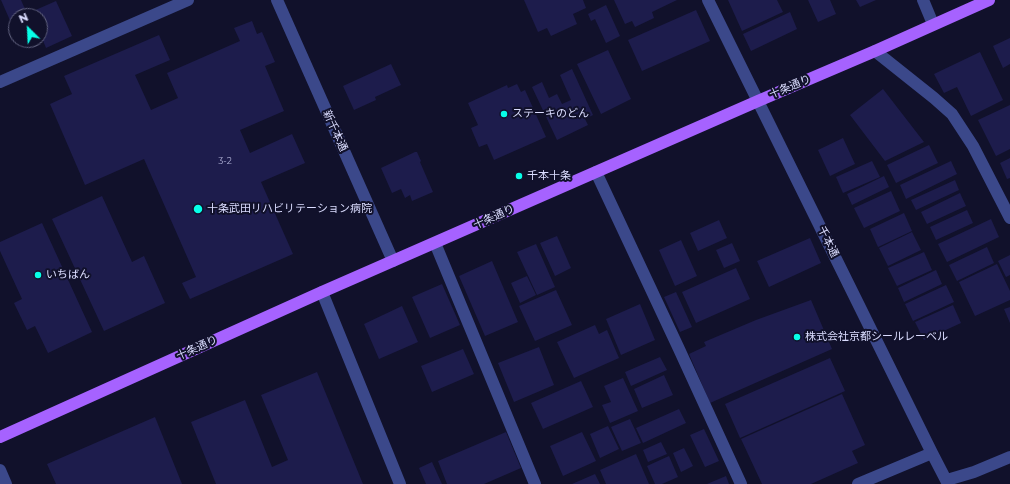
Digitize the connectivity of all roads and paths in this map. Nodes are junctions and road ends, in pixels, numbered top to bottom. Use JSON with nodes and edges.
{"nodes":[{"id":1,"x":188,"y":0,"type":"edge"},
{"id":2,"x":277,"y":0,"type":"edge"},
{"id":3,"x":708,"y":0,"type":"edge"},
{"id":4,"x":923,"y":0,"type":"edge"},
{"id":5,"x":989,"y":0,"type":"edge"},
{"id":6,"x":933,"y":24,"type":"junction"},
{"id":7,"x":875,"y":51,"type":"junction"},
{"id":8,"x":0,"y":82,"type":"edge"},
{"id":9,"x":758,"y":101,"type":"junction"},
{"id":10,"x":596,"y":172,"type":"junction"},
{"id":11,"x":1010,"y":218,"type":"edge"},
{"id":12,"x":434,"y":243,"type":"junction"},
{"id":13,"x":393,"y":261,"type":"junction"},
{"id":14,"x":322,"y":292,"type":"junction"},
{"id":15,"x":0,"y":437,"type":"edge"},
{"id":16,"x":932,"y":453,"type":"junction"},
{"id":17,"x":1010,"y":457,"type":"edge"},
{"id":18,"x":0,"y":470,"type":"edge"},
{"id":19,"x":948,"y":482,"type":"edge"},
{"id":20,"x":6,"y":484,"type":"edge"},
{"id":21,"x":400,"y":484,"type":"edge"},
{"id":22,"x":535,"y":484,"type":"edge"},
{"id":23,"x":741,"y":484,"type":"edge"},
{"id":24,"x":858,"y":484,"type":"edge"}],
"edges":[{"from":1,"to":8,"type":"street"},
{"from":2,"to":13,"type":"street","name":"新千本通"},
{"from":3,"to":9,"type":"street","name":"千本通"},
{"from":4,"to":6,"type":"street"},
{"from":5,"to":6,"type":"main road","name":"十条通り"},
{"from":6,"to":7,"type":"main road","name":"十条通り"},
{"from":7,"to":9,"type":"main road","name":"十条通り"},
{"from":7,"to":11,"type":"street"},
{"from":9,"to":10,"type":"main road","name":"十条通り"},
{"from":9,"to":16,"type":"street","name":"千本通"},
{"from":10,"to":12,"type":"main road","name":"十条通り"},
{"from":10,"to":23,"type":"street"},
{"from":12,"to":13,"type":"main road","name":"十条通り"},
{"from":12,"to":22,"type":"street"},
{"from":13,"to":14,"type":"main road","name":"十条通り"},
{"from":14,"to":15,"type":"main road","name":"十条通り"},
{"from":14,"to":21,"type":"street"},
{"from":16,"to":19,"type":"street","name":"千本通"},
{"from":16,"to":24,"type":"street"},
{"from":17,"to":19,"type":"street"},
{"from":18,"to":20,"type":"street"}]}
